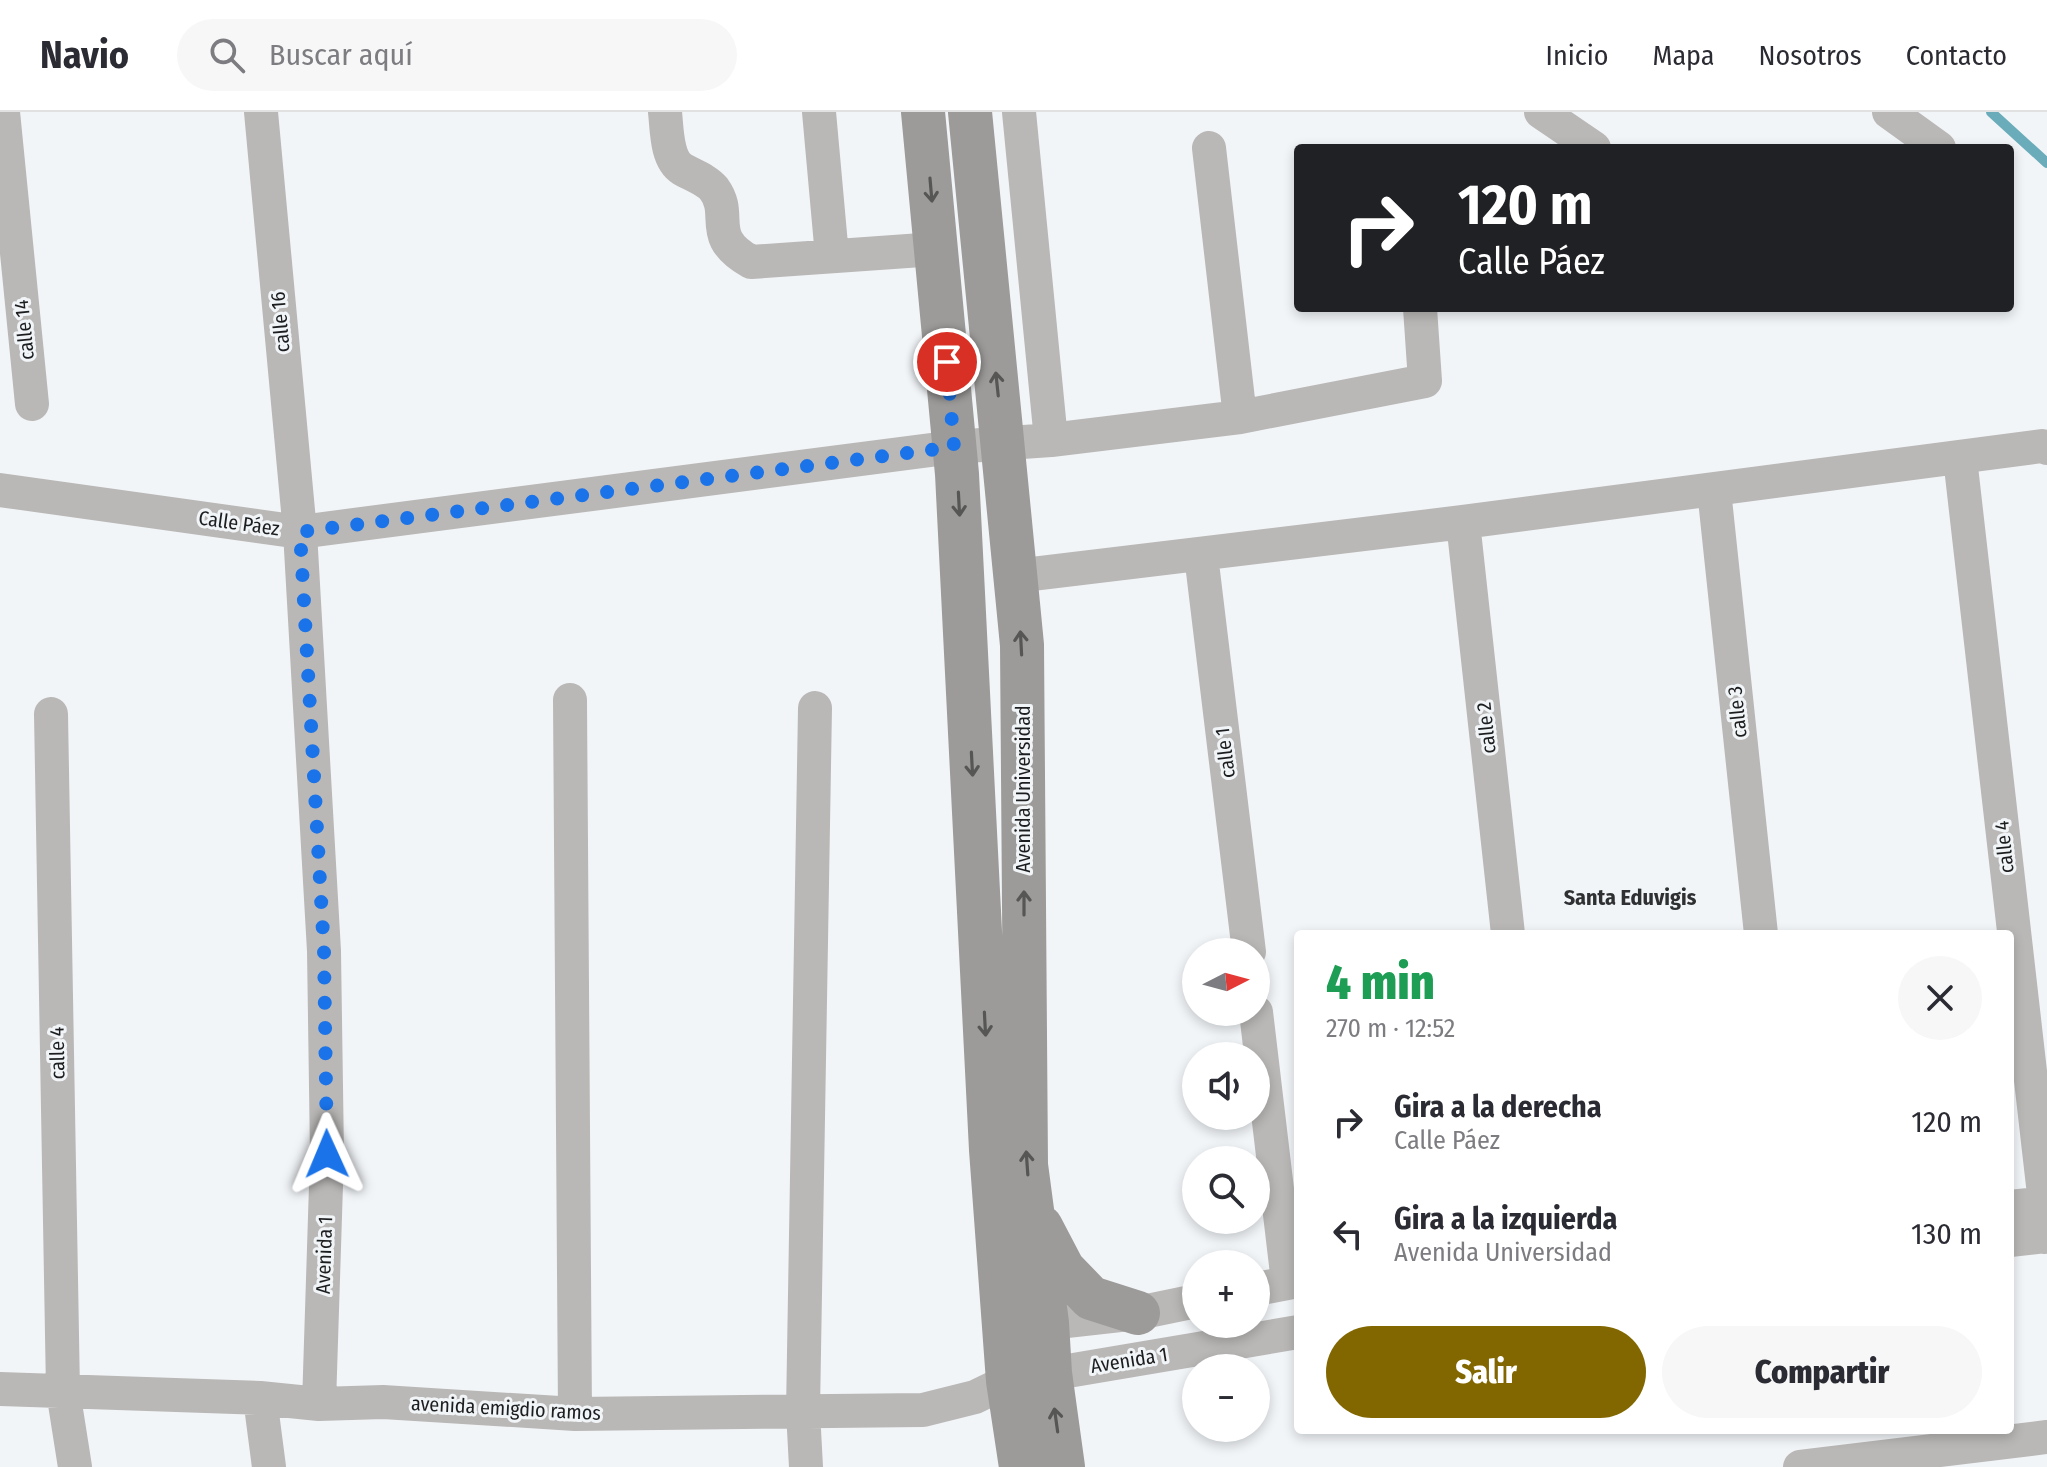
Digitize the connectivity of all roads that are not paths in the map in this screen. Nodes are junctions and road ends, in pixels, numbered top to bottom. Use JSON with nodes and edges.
{"nodes":[{"id":1,"x":3,"y":112,"type":"edge"},
{"id":2,"x":261,"y":112,"type":"edge"},
{"id":3,"x":665,"y":112,"type":"edge"},
{"id":4,"x":819,"y":112,"type":"edge"},
{"id":5,"x":923,"y":112,"type":"edge"},
{"id":6,"x":970,"y":112,"type":"edge"},
{"id":7,"x":1019,"y":112,"type":"edge"},
{"id":8,"x":1541,"y":112,"type":"edge"},
{"id":9,"x":1889,"y":112,"type":"edge"},
{"id":10,"x":1588,"y":144,"type":"edge"},
{"id":11,"x":1933,"y":144,"type":"edge"},
{"id":12,"x":1209,"y":148,"type":"dead end"},
{"id":13,"x":936,"y":249,"type":"junction"},
{"id":14,"x":832,"y":256,"type":"junction"},
{"id":15,"x":1420,"y":312,"type":"edge"},
{"id":16,"x":32,"y":404,"type":"dead end"},
{"id":17,"x":1240,"y":417,"type":"junction"},
{"id":18,"x":1051,"y":440,"type":"junction"},
{"id":19,"x":1003,"y":445,"type":"junction"},
{"id":20,"x":954,"y":447,"type":"junction"},
{"id":21,"x":2047,"y":448,"type":"edge"},
{"id":22,"x":1960,"y":458,"type":"junction"},
{"id":23,"x":0,"y":490,"type":"edge"},
{"id":24,"x":1714,"y":490,"type":"junction"},
{"id":25,"x":1463,"y":522,"type":"junction"},
{"id":26,"x":300,"y":532,"type":"junction"},
{"id":27,"x":1201,"y":555,"type":"junction"},
{"id":28,"x":1015,"y":576,"type":"junction"},
{"id":29,"x":570,"y":700,"type":"dead end"},
{"id":30,"x":815,"y":708,"type":"dead end"},
{"id":31,"x":51,"y":714,"type":"dead end"},
{"id":32,"x":1508,"y":930,"type":"edge"},
{"id":33,"x":1761,"y":930,"type":"edge"},
{"id":34,"x":2013,"y":930,"type":"edge"},
{"id":35,"x":2014,"y":936,"type":"edge"},
{"id":36,"x":1247,"y":938,"type":"edge"},
{"id":37,"x":1257,"y":1026,"type":"edge"},
{"id":38,"x":2014,"y":1208,"type":"edge"},
{"id":39,"x":1033,"y":1212,"type":"junction"},
{"id":40,"x":2046,"y":1220,"type":"edge"},
{"id":41,"x":2014,"y":1238,"type":"edge"},
{"id":42,"x":1281,"y":1284,"type":"edge"},
{"id":43,"x":1182,"y":1304,"type":"edge"},
{"id":44,"x":1138,"y":1313,"type":"junction"},
{"id":45,"x":1047,"y":1323,"type":"junction"},
{"id":46,"x":1004,"y":1328,"type":"junction"},
{"id":47,"x":1294,"y":1333,"type":"edge"},
{"id":48,"x":1029,"y":1377,"type":"junction"},
{"id":49,"x":0,"y":1389,"type":"edge"},
{"id":50,"x":63,"y":1391,"type":"junction"},
{"id":51,"x":260,"y":1398,"type":"junction"},
{"id":52,"x":319,"y":1404,"type":"junction"},
{"id":53,"x":803,"y":1411,"type":"junction"},
{"id":54,"x":575,"y":1414,"type":"junction"},
{"id":55,"x":2047,"y":1437,"type":"edge"},
{"id":56,"x":75,"y":1467,"type":"edge"},
{"id":57,"x":269,"y":1467,"type":"edge"},
{"id":58,"x":806,"y":1467,"type":"edge"},
{"id":59,"x":1021,"y":1467,"type":"edge"},
{"id":60,"x":1063,"y":1467,"type":"edge"},
{"id":61,"x":1800,"y":1467,"type":"edge"}],
"edges":[{"from":1,"to":16,"type":"street","name":"calle 14"},
{"from":2,"to":26,"type":"street","name":"calle 16"},
{"from":3,"to":14,"type":"street"},
{"from":4,"to":14,"type":"street"},
{"from":5,"to":13,"type":"street","name":"Avenida Universidad","one_way":true},
{"from":19,"to":6,"type":"street","name":"Avenida Universidad","one_way":true},
{"from":7,"to":18,"type":"street"},
{"from":8,"to":10,"type":"street"},
{"from":9,"to":11,"type":"street"},
{"from":12,"to":17,"type":"street"},
{"from":13,"to":14,"type":"street"},
{"from":13,"to":20,"type":"street","name":"Avenida Universidad"},
{"from":15,"to":17,"type":"street","name":"Calle Páez"},
{"from":17,"to":18,"type":"street","name":"Calle Páez"},
{"from":18,"to":19,"type":"street","name":"Calle Páez"},
{"from":19,"to":20,"type":"street","name":"Calle Páez"},
{"from":19,"to":28,"type":"street","name":"Avenida Universidad"},
{"from":20,"to":26,"type":"street","name":"Calle Páez"},
{"from":20,"to":46,"type":"street","name":"Avenida Universidad","one_way":true},
{"from":21,"to":22,"type":"street"},
{"from":22,"to":24,"type":"street"},
{"from":22,"to":34,"type":"street","name":"calle 4"},
{"from":23,"to":26,"type":"street","name":"Calle Páez"},
{"from":24,"to":25,"type":"street"},
{"from":24,"to":33,"type":"street","name":"calle 3"},
{"from":25,"to":27,"type":"street"},
{"from":25,"to":32,"type":"street","name":"calle 2"},
{"from":26,"to":52,"type":"street","name":"Avenida 1"},
{"from":27,"to":28,"type":"street"},
{"from":27,"to":36,"type":"street","name":"calle 1"},
{"from":39,"to":28,"type":"street","name":"Avenida Universidad","one_way":true},
{"from":29,"to":54,"type":"street"},
{"from":30,"to":53,"type":"street"},
{"from":31,"to":50,"type":"street","name":"calle 4"},
{"from":35,"to":40,"type":"street","name":"calle 4"},
{"from":37,"to":42,"type":"street"},
{"from":38,"to":40,"type":"street"},
{"from":39,"to":44,"type":"street"},
{"from":39,"to":45,"type":"street","name":"Avenida Universidad"},
{"from":40,"to":41,"type":"street"},
{"from":43,"to":44,"type":"street"},
{"from":44,"to":45,"type":"street"},
{"from":45,"to":46,"type":"street"},
{"from":45,"to":48,"type":"street","name":"Avenida Universidad"},
{"from":46,"to":48,"type":"street","name":"Avenida Universidad"},
{"from":47,"to":48,"type":"street","name":"Avenida 1"},
{"from":48,"to":53,"type":"street","name":"avenida emigdio ramos"},
{"from":48,"to":59,"type":"street","name":"Avenida Universidad"},
{"from":60,"to":48,"type":"street","name":"Avenida Universidad","one_way":true},
{"from":49,"to":50,"type":"street","name":"avenida emigdio ramos"},
{"from":50,"to":51,"type":"street","name":"avenida emigdio ramos"},
{"from":50,"to":56,"type":"street","name":"calle 4"},
{"from":51,"to":52,"type":"street","name":"avenida emigdio ramos"},
{"from":51,"to":57,"type":"street"},
{"from":52,"to":54,"type":"street","name":"avenida emigdio ramos"},
{"from":53,"to":54,"type":"street","name":"avenida emigdio ramos"},
{"from":53,"to":58,"type":"street"},
{"from":55,"to":61,"type":"street"}]}
